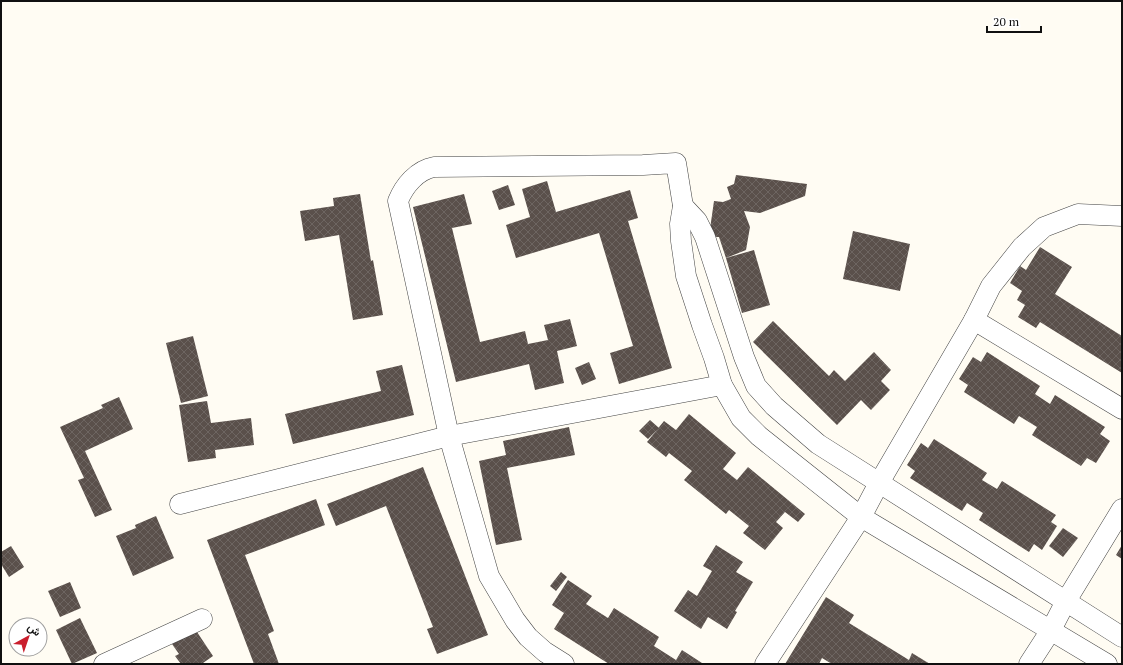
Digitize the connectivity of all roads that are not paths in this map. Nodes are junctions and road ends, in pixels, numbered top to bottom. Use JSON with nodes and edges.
{"nodes":[{"id":1,"x":683,"y":206,"type":"junction"},
{"id":2,"x":1122,"y":216,"type":"edge"},
{"id":3,"x":974,"y":320,"type":"junction"},
{"id":4,"x":722,"y":385,"type":"junction"},
{"id":5,"x":1122,"y":409,"type":"edge"},
{"id":6,"x":449,"y":436,"type":"junction"},
{"id":7,"x":879,"y":483,"type":"junction"},
{"id":8,"x":180,"y":504,"type":"dead end"},
{"id":9,"x":1122,"y":509,"type":"edge"},
{"id":10,"x":862,"y":517,"type":"junction"},
{"id":11,"x":1066,"y":601,"type":"junction"},
{"id":12,"x":202,"y":619,"type":"dead end"},
{"id":13,"x":1051,"y":630,"type":"junction"},
{"id":14,"x":1122,"y":637,"type":"edge"},
{"id":15,"x":104,"y":664,"type":"edge"},
{"id":16,"x":564,"y":664,"type":"edge"},
{"id":17,"x":765,"y":664,"type":"edge"},
{"id":18,"x":1029,"y":664,"type":"edge"},
{"id":19,"x":1106,"y":664,"type":"edge"}],
"edges":[{"from":1,"to":4,"type":"street"},
{"from":1,"to":6,"type":"street"},
{"from":1,"to":7,"type":"street"},
{"from":2,"to":3,"type":"street"},
{"from":3,"to":5,"type":"street"},
{"from":3,"to":7,"type":"street"},
{"from":4,"to":6,"type":"street"},
{"from":4,"to":10,"type":"street"},
{"from":6,"to":8,"type":"street"},
{"from":6,"to":16,"type":"street"},
{"from":7,"to":10,"type":"street"},
{"from":7,"to":11,"type":"street"},
{"from":9,"to":11,"type":"street"},
{"from":10,"to":13,"type":"street"},
{"from":10,"to":17,"type":"street"},
{"from":11,"to":13,"type":"street"},
{"from":11,"to":14,"type":"street"},
{"from":12,"to":15,"type":"street"},
{"from":13,"to":18,"type":"street"},
{"from":13,"to":19,"type":"street"}]}
